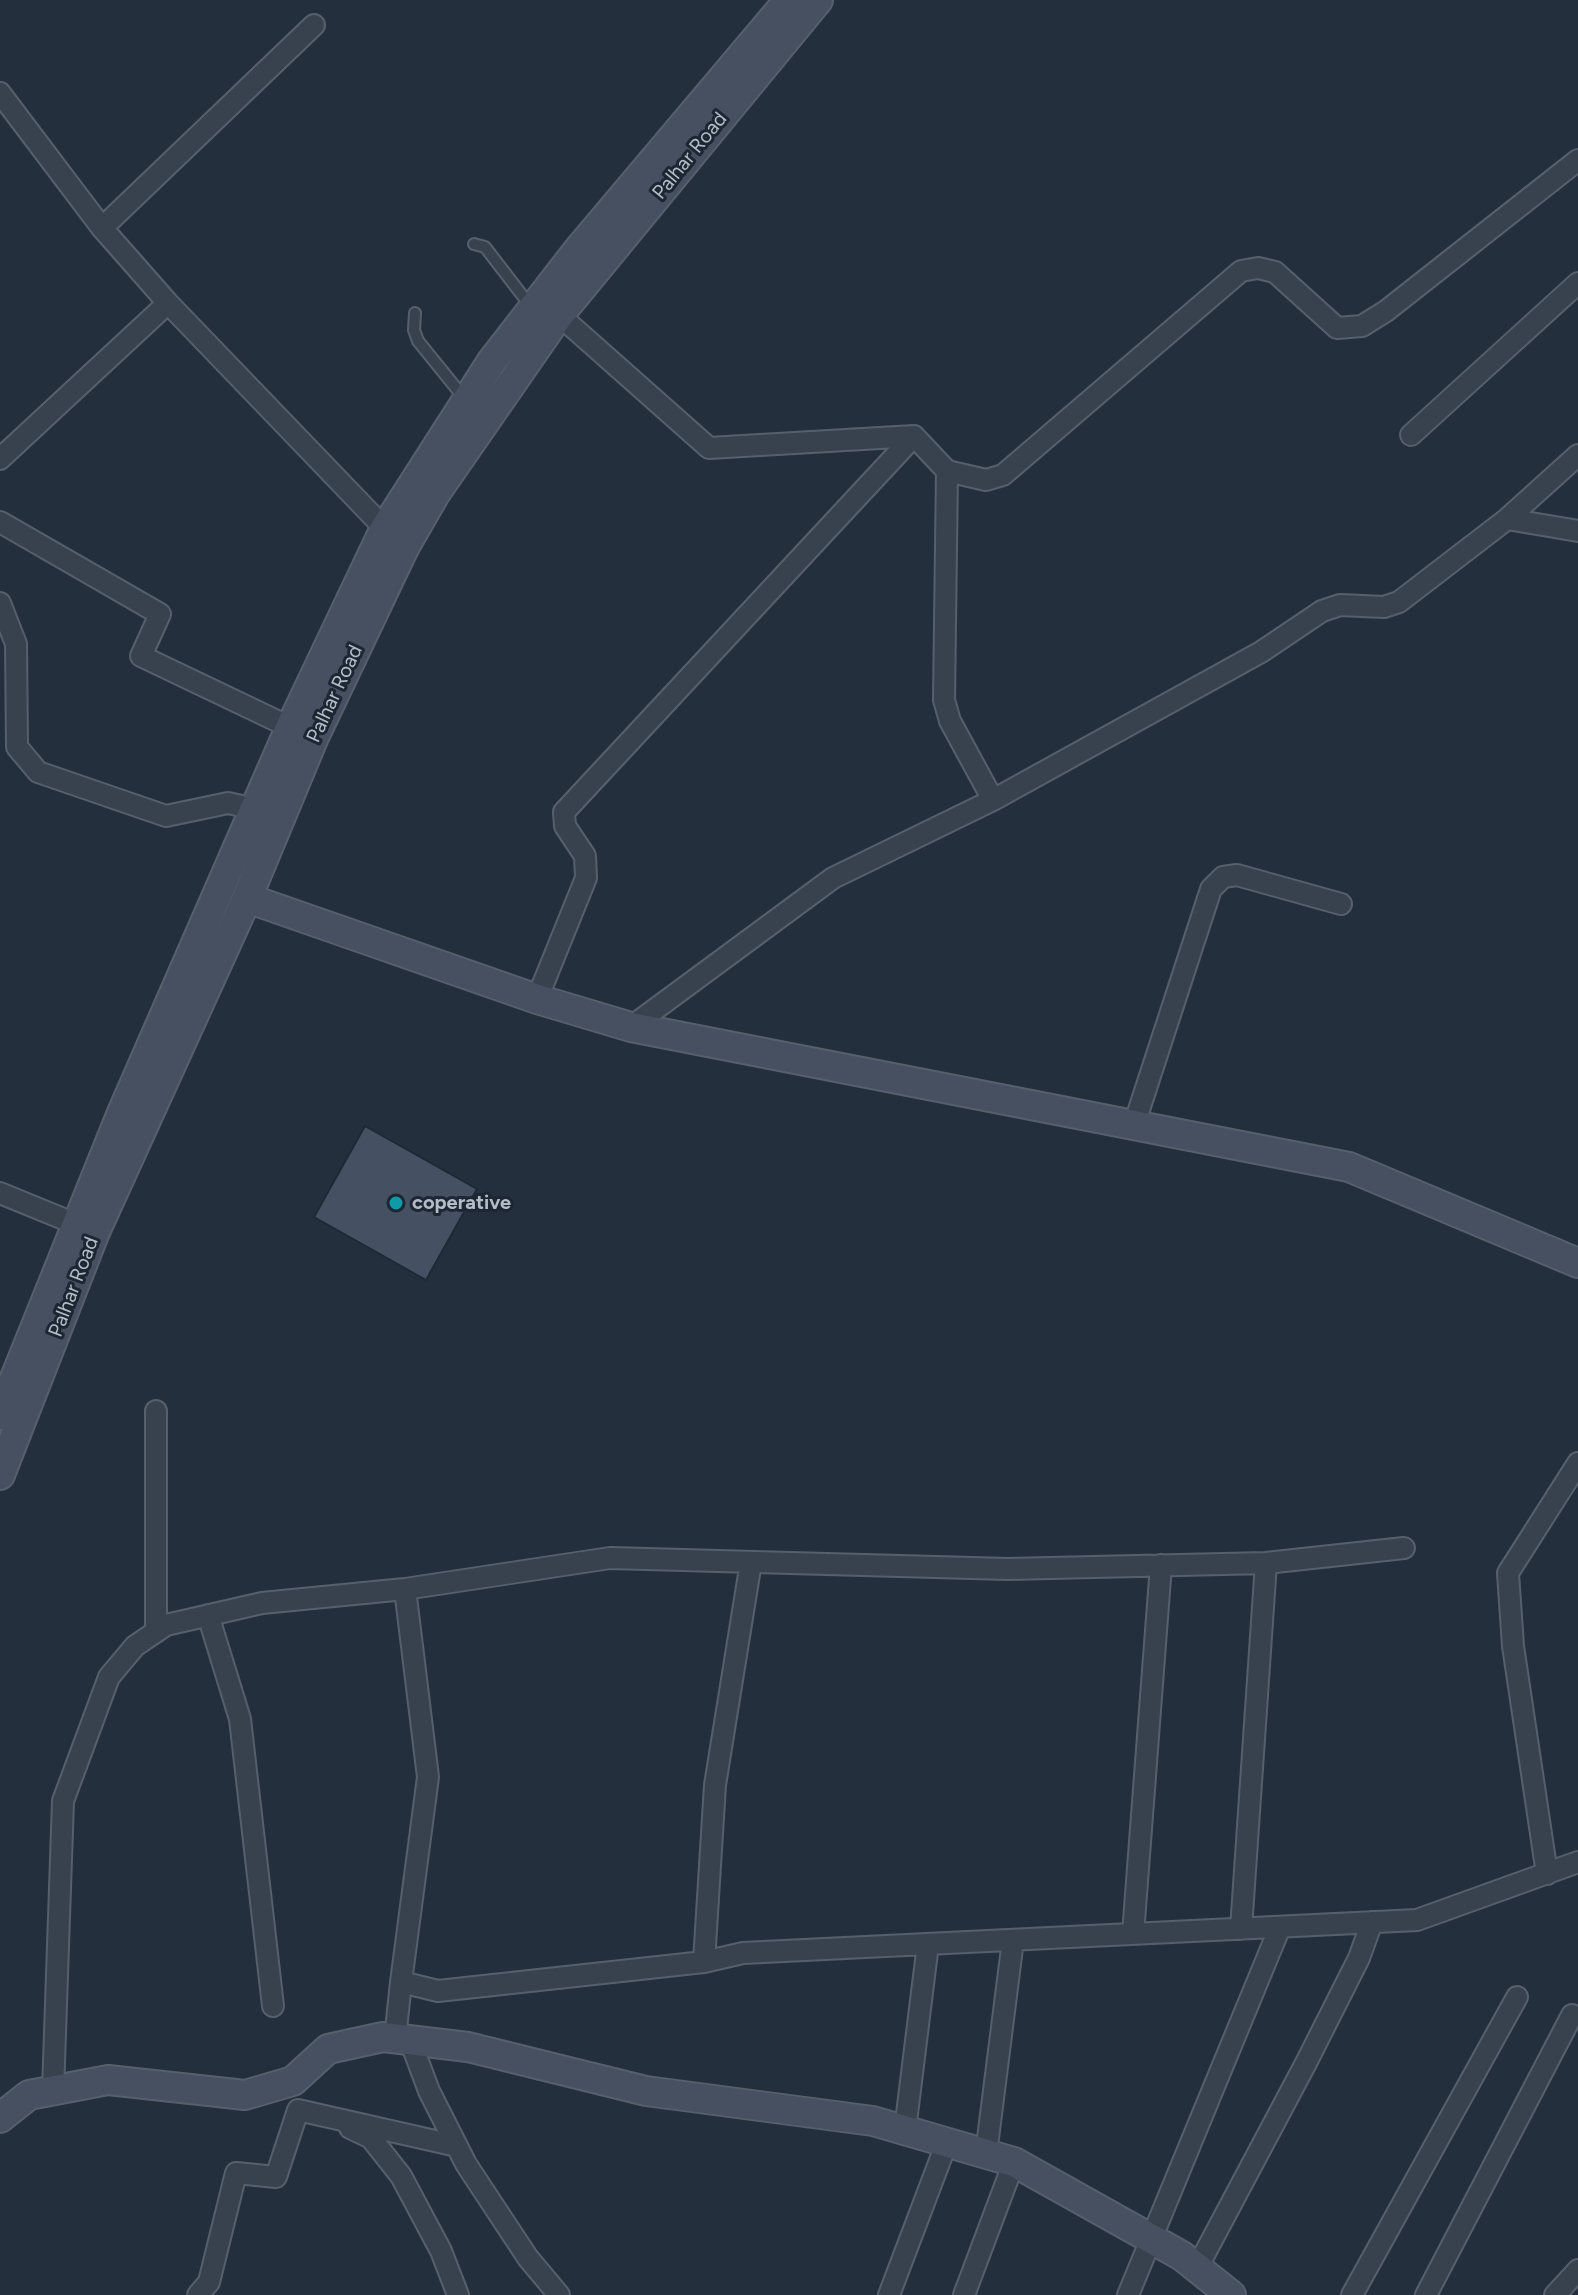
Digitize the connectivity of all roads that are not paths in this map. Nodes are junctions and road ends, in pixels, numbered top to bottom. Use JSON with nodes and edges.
{"nodes":[{"id":1,"x":789,"y":0,"type":"edge"},
{"id":2,"x":818,"y":0,"type":"edge"},
{"id":3,"x":314,"y":25,"type":"dead end"},
{"id":4,"x":0,"y":93,"type":"edge"},
{"id":5,"x":1578,"y":160,"type":"edge"},
{"id":6,"x":102,"y":228,"type":"junction"},
{"id":7,"x":474,"y":244,"type":"dead end"},
{"id":8,"x":1578,"y":283,"type":"edge"},
{"id":9,"x":168,"y":303,"type":"junction"},
{"id":10,"x":546,"y":312,"type":"junction"},
{"id":11,"x":415,"y":313,"type":"dead end"},
{"id":12,"x":467,"y":400,"type":"junction"},
{"id":13,"x":1411,"y":435,"type":"dead end"},
{"id":14,"x":914,"y":436,"type":"junction"},
{"id":15,"x":1578,"y":455,"type":"edge"},
{"id":16,"x":0,"y":459,"type":"edge"},
{"id":17,"x":947,"y":471,"type":"junction"},
{"id":18,"x":1507,"y":519,"type":"junction"},
{"id":19,"x":0,"y":522,"type":"edge"},
{"id":20,"x":1578,"y":531,"type":"edge"},
{"id":21,"x":394,"y":538,"type":"junction"},
{"id":22,"x":0,"y":603,"type":"edge"},
{"id":23,"x":302,"y":733,"type":"junction"},
{"id":24,"x":993,"y":800,"type":"junction"},
{"id":25,"x":255,"y":809,"type":"junction"},
{"id":26,"x":247,"y":898,"type":"junction"},
{"id":27,"x":1341,"y":904,"type":"dead end"},
{"id":28,"x":537,"y":999,"type":"junction"},
{"id":29,"x":631,"y":1027,"type":"junction"},
{"id":30,"x":1134,"y":1125,"type":"junction"},
{"id":31,"x":0,"y":1193,"type":"edge"},
{"id":32,"x":86,"y":1229,"type":"junction"},
{"id":33,"x":1578,"y":1263,"type":"edge"},
{"id":34,"x":156,"y":1411,"type":"dead end"},
{"id":35,"x":0,"y":1415,"type":"edge"},
{"id":36,"x":1578,"y":1463,"type":"edge"},
{"id":37,"x":0,"y":1475,"type":"edge"},
{"id":38,"x":1404,"y":1548,"type":"dead end"},
{"id":39,"x":751,"y":1562,"type":"junction"},
{"id":40,"x":1266,"y":1563,"type":"junction"},
{"id":41,"x":1161,"y":1565,"type":"junction"},
{"id":42,"x":405,"y":1589,"type":"junction"},
{"id":43,"x":208,"y":1615,"type":"junction"},
{"id":44,"x":156,"y":1632,"type":"junction"},
{"id":45,"x":1578,"y":1862,"type":"edge"},
{"id":46,"x":1547,"y":1874,"type":"junction"},
{"id":47,"x":1372,"y":1922,"type":"junction"},
{"id":48,"x":1280,"y":1927,"type":"junction"},
{"id":49,"x":1241,"y":1929,"type":"junction"},
{"id":50,"x":1133,"y":1934,"type":"junction"},
{"id":51,"x":1013,"y":1940,"type":"junction"},
{"id":52,"x":928,"y":1944,"type":"junction"},
{"id":53,"x":704,"y":1962,"type":"junction"},
{"id":54,"x":401,"y":1982,"type":"junction"},
{"id":55,"x":1517,"y":1997,"type":"dead end"},
{"id":56,"x":273,"y":2006,"type":"dead end"},
{"id":57,"x":1572,"y":2015,"type":"dead end"},
{"id":58,"x":403,"y":2039,"type":"junction"},
{"id":59,"x":53,"y":2091,"type":"junction"},
{"id":60,"x":254,"y":2093,"type":"junction"},
{"id":61,"x":298,"y":2110,"type":"junction"},
{"id":62,"x":0,"y":2118,"type":"edge"},
{"id":63,"x":905,"y":2130,"type":"junction"},
{"id":64,"x":947,"y":2142,"type":"junction"},
{"id":65,"x":457,"y":2146,"type":"junction"},
{"id":66,"x":986,"y":2154,"type":"junction"},
{"id":67,"x":1014,"y":2162,"type":"junction"},
{"id":68,"x":1150,"y":2239,"type":"junction"},
{"id":69,"x":1197,"y":2268,"type":"junction"},
{"id":70,"x":1577,"y":2273,"type":"edge"},
{"id":71,"x":198,"y":2295,"type":"edge"},
{"id":72,"x":458,"y":2295,"type":"edge"},
{"id":73,"x":559,"y":2295,"type":"edge"},
{"id":74,"x":889,"y":2295,"type":"edge"},
{"id":75,"x":964,"y":2295,"type":"edge"},
{"id":76,"x":1128,"y":2295,"type":"edge"},
{"id":77,"x":1231,"y":2295,"type":"edge"},
{"id":78,"x":1352,"y":2295,"type":"edge"},
{"id":79,"x":1426,"y":2295,"type":"edge"},
{"id":80,"x":1555,"y":2295,"type":"edge"}],
"edges":[{"from":1,"to":10,"type":"main road","name":"Palhar Road"},
{"from":2,"to":10,"type":"main road","name":"Palhar Road"},
{"from":3,"to":6,"type":"street"},
{"from":4,"to":6,"type":"street"},
{"from":5,"to":17,"type":"street"},
{"from":6,"to":9,"type":"street"},
{"from":7,"to":10,"type":"lane"},
{"from":8,"to":13,"type":"street"},
{"from":9,"to":16,"type":"street"},
{"from":9,"to":21,"type":"street"},
{"from":10,"to":12,"type":"main road","name":"Palhar Road"},
{"from":10,"to":14,"type":"street"},
{"from":10,"to":21,"type":"main road","name":"Palhar Road"},
{"from":11,"to":12,"type":"lane"},
{"from":12,"to":21,"type":"main road","name":"Palhar Road"},
{"from":14,"to":17,"type":"street"},
{"from":14,"to":28,"type":"street"},
{"from":15,"to":18,"type":"street"},
{"from":17,"to":24,"type":"street"},
{"from":18,"to":20,"type":"street"},
{"from":18,"to":24,"type":"street"},
{"from":19,"to":23,"type":"street"},
{"from":21,"to":23,"type":"main road","name":"Palhar Road"},
{"from":22,"to":25,"type":"street"},
{"from":23,"to":25,"type":"main road","name":"Palhar Road"},
{"from":23,"to":26,"type":"main road","name":"Palhar Road"},
{"from":24,"to":29,"type":"street"},
{"from":25,"to":32,"type":"main road","name":"Palhar Road"},
{"from":26,"to":28,"type":"main road"},
{"from":26,"to":32,"type":"main road","name":"Palhar Road"},
{"from":27,"to":30,"type":"street"},
{"from":28,"to":29,"type":"main road"},
{"from":29,"to":30,"type":"main road"},
{"from":30,"to":33,"type":"main road"},
{"from":31,"to":32,"type":"street"},
{"from":32,"to":35,"type":"main road","name":"Palhar Road"},
{"from":32,"to":37,"type":"main road","name":"Palhar Road"},
{"from":34,"to":44,"type":"street"},
{"from":36,"to":46,"type":"street"},
{"from":38,"to":40,"type":"street"},
{"from":39,"to":41,"type":"street"},
{"from":39,"to":42,"type":"street"},
{"from":39,"to":53,"type":"street"},
{"from":40,"to":41,"type":"street"},
{"from":40,"to":49,"type":"street"},
{"from":41,"to":50,"type":"street"},
{"from":42,"to":43,"type":"street"},
{"from":42,"to":54,"type":"street"},
{"from":43,"to":44,"type":"street"},
{"from":43,"to":56,"type":"street"},
{"from":44,"to":59,"type":"street"},
{"from":45,"to":46,"type":"street"},
{"from":46,"to":47,"type":"street"},
{"from":47,"to":48,"type":"street"},
{"from":47,"to":69,"type":"street"},
{"from":48,"to":49,"type":"street"},
{"from":48,"to":68,"type":"street"},
{"from":49,"to":50,"type":"street"},
{"from":50,"to":51,"type":"street"},
{"from":51,"to":52,"type":"street"},
{"from":51,"to":66,"type":"street"},
{"from":52,"to":53,"type":"street"},
{"from":52,"to":63,"type":"street"},
{"from":53,"to":54,"type":"street"},
{"from":54,"to":58,"type":"street"},
{"from":55,"to":78,"type":"street"},
{"from":57,"to":79,"type":"street"},
{"from":58,"to":60,"type":"main road"},
{"from":58,"to":63,"type":"main road"},
{"from":58,"to":65,"type":"street"},
{"from":59,"to":60,"type":"main road"},
{"from":59,"to":62,"type":"main road"},
{"from":60,"to":61,"type":"street"},
{"from":61,"to":65,"type":"street"},
{"from":61,"to":71,"type":"street"},
{"from":61,"to":72,"type":"street"},
{"from":63,"to":64,"type":"main road"},
{"from":64,"to":66,"type":"main road"},
{"from":64,"to":74,"type":"street"},
{"from":65,"to":73,"type":"street"},
{"from":66,"to":67,"type":"main road"},
{"from":67,"to":68,"type":"main road"},
{"from":67,"to":75,"type":"street"},
{"from":68,"to":69,"type":"main road"},
{"from":68,"to":76,"type":"street"},
{"from":69,"to":77,"type":"main road"},
{"from":70,"to":80,"type":"street"}]}
